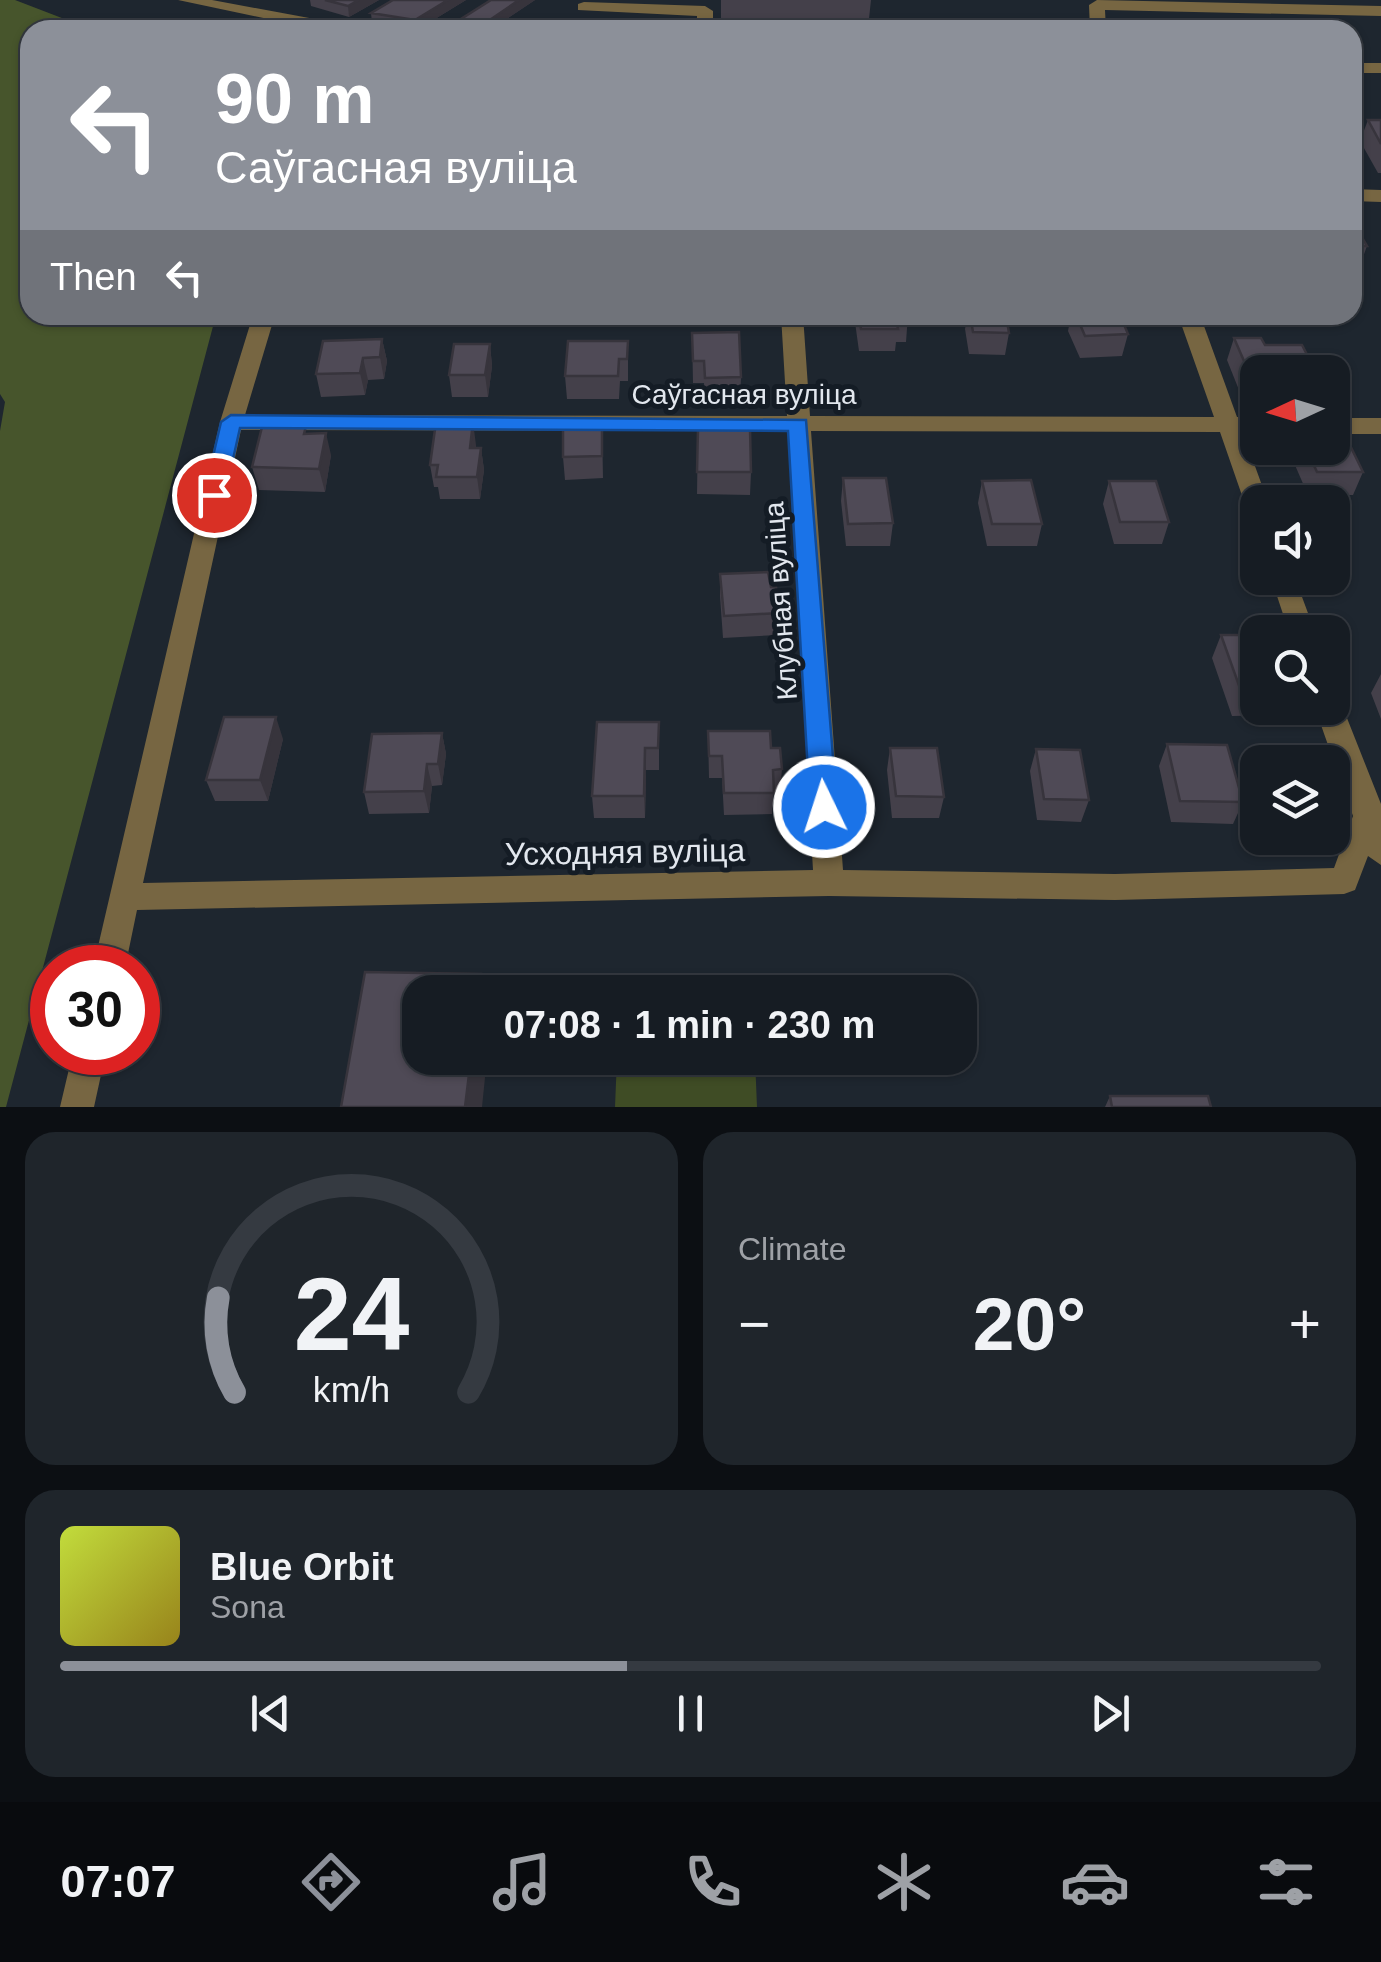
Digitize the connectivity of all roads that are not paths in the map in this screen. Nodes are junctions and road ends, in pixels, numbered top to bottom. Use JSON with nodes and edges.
{"nodes":[{"id":1,"x":186,"y":0,"type":"edge"},
{"id":2,"x":1096,"y":3,"type":"edge"},
{"id":3,"x":651,"y":5,"type":"edge"},
{"id":4,"x":584,"y":7,"type":"dead end"},
{"id":5,"x":1381,"y":11,"type":"edge"},
{"id":6,"x":293,"y":20,"type":"edge"},
{"id":7,"x":706,"y":20,"type":"edge"},
{"id":8,"x":261,"y":325,"type":"edge"},
{"id":9,"x":793,"y":325,"type":"edge"},
{"id":10,"x":1193,"y":325,"type":"edge"},
{"id":11,"x":231,"y":422,"type":"junction"},
{"id":12,"x":798,"y":424,"type":"junction"},
{"id":13,"x":1228,"y":425,"type":"junction"},
{"id":14,"x":1240,"y":425,"type":"edge"},
{"id":15,"x":1350,"y":426,"type":"edge"},
{"id":16,"x":1381,"y":426,"type":"edge"},
{"id":17,"x":1250,"y":485,"type":"edge"},
{"id":18,"x":1337,"y":725,"type":"edge"},
{"id":19,"x":1375,"y":816,"type":"edge"},
{"id":20,"x":1381,"y":852,"type":"edge"},
{"id":21,"x":828,"y":883,"type":"junction"},
{"id":22,"x":124,"y":897,"type":"junction"},
{"id":23,"x":114,"y":945,"type":"edge"},
{"id":24,"x":85,"y":1075,"type":"edge"},
{"id":25,"x":78,"y":1107,"type":"edge"}],
"edges":[{"from":1,"to":6,"type":"street"},
{"from":2,"to":5,"type":"street"},
{"from":3,"to":4,"type":"street"},
{"from":3,"to":7,"type":"street"},
{"from":8,"to":11,"type":"street"},
{"from":9,"to":12,"type":"street","name":"Клубная вуліца"},
{"from":10,"to":13,"type":"street"},
{"from":11,"to":12,"type":"street","name":"Саўгасная вуліца"},
{"from":11,"to":22,"type":"street"},
{"from":12,"to":13,"type":"street","name":"Саўгасная вуліца"},
{"from":12,"to":21,"type":"street","name":"Клубная вуліца"},
{"from":13,"to":14,"type":"street","name":"Саўгасная вуліца"},
{"from":13,"to":17,"type":"street"},
{"from":15,"to":16,"type":"street"},
{"from":18,"to":19,"type":"street"},
{"from":19,"to":20,"type":"street"},
{"from":19,"to":21,"type":"street","name":"Усходняя вуліца"},
{"from":21,"to":22,"type":"street","name":"Усходняя вуліца"},
{"from":22,"to":23,"type":"street"},
{"from":24,"to":25,"type":"street"}]}
